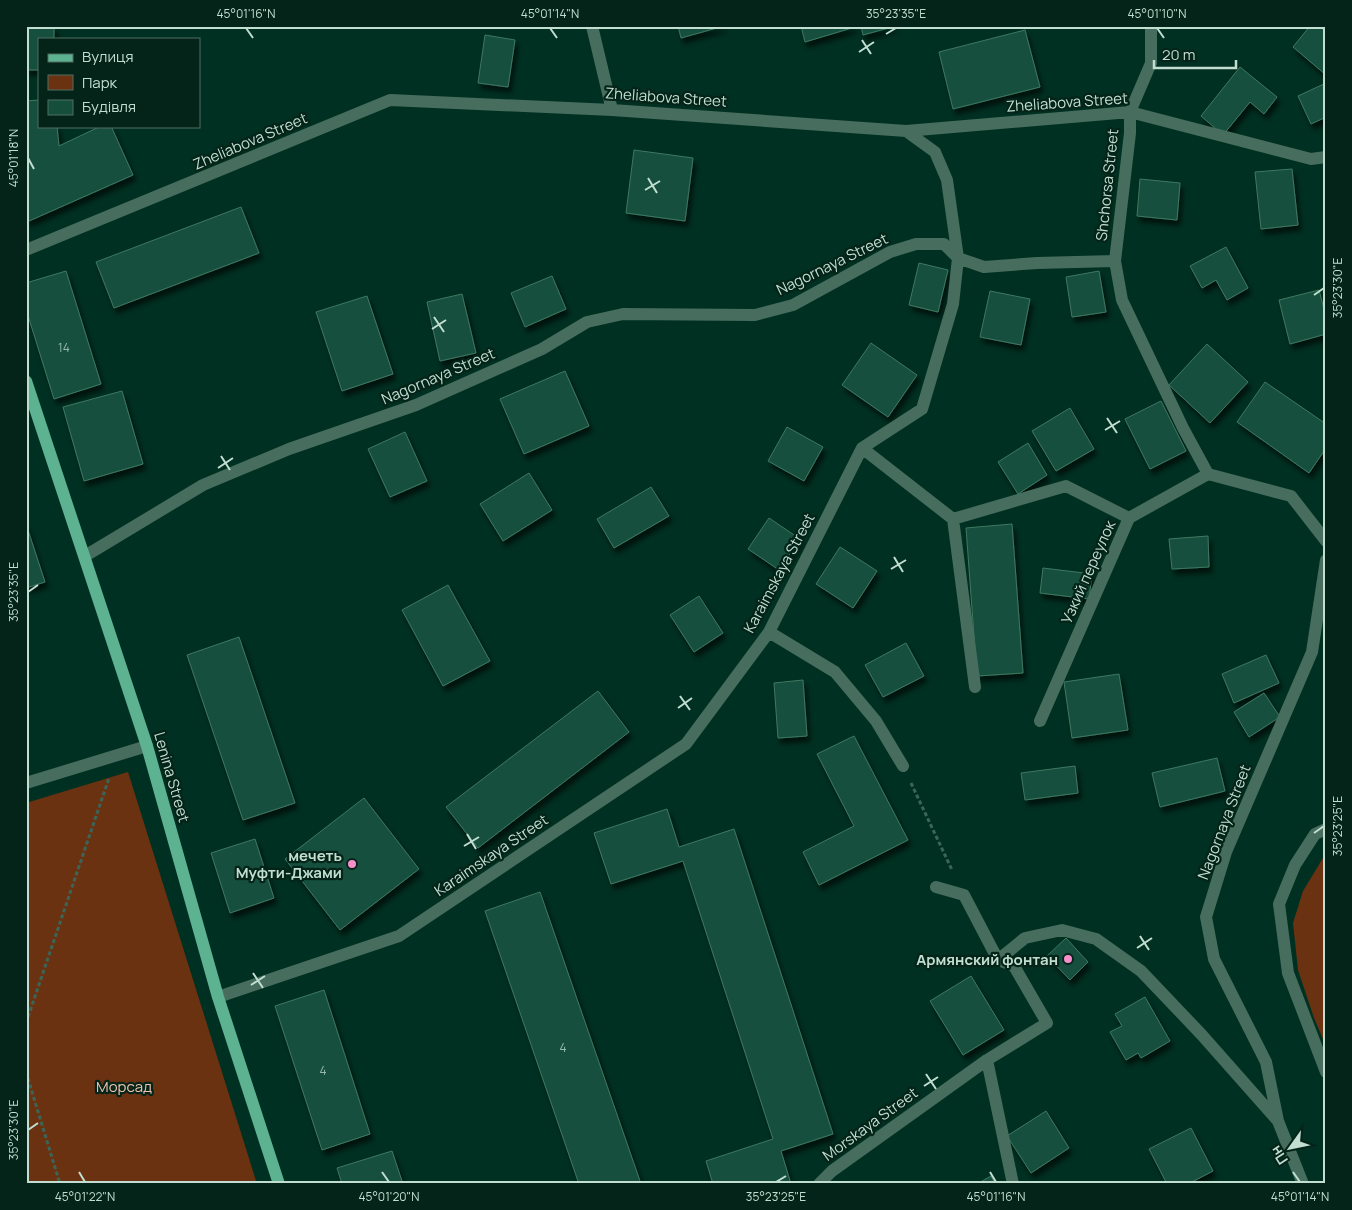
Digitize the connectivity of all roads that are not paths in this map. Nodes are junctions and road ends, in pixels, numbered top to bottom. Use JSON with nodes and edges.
{"nodes":[{"id":1,"x":592,"y":26,"type":"edge"},
{"id":2,"x":1151,"y":26,"type":"edge"},
{"id":3,"x":612,"y":110,"type":"junction"},
{"id":4,"x":1130,"y":112,"type":"junction"},
{"id":5,"x":906,"y":131,"type":"junction"},
{"id":6,"x":1326,"y":157,"type":"edge"},
{"id":7,"x":26,"y":250,"type":"edge"},
{"id":8,"x":958,"y":258,"type":"junction"},
{"id":9,"x":1115,"y":261,"type":"junction"},
{"id":10,"x":26,"y":382,"type":"edge"},
{"id":11,"x":862,"y":448,"type":"junction"},
{"id":12,"x":1208,"y":474,"type":"junction"},
{"id":13,"x":1130,"y":518,"type":"junction"},
{"id":14,"x":953,"y":519,"type":"junction"},
{"id":15,"x":1326,"y":541,"type":"edge"},
{"id":16,"x":85,"y":556,"type":"junction"},
{"id":17,"x":1326,"y":560,"type":"edge"},
{"id":18,"x":769,"y":632,"type":"junction"},
{"id":19,"x":974,"y":687,"type":"dead end"},
{"id":20,"x":1040,"y":721,"type":"dead end"},
{"id":21,"x":147,"y":746,"type":"junction"},
{"id":22,"x":903,"y":766,"type":"road end"},
{"id":23,"x":26,"y":783,"type":"edge"},
{"id":24,"x":1326,"y":829,"type":"edge"},
{"id":25,"x":936,"y":887,"type":"dead end"},
{"id":26,"x":998,"y":960,"type":"junction"},
{"id":27,"x":218,"y":997,"type":"junction"},
{"id":28,"x":987,"y":1060,"type":"junction"},
{"id":29,"x":1326,"y":1072,"type":"edge"},
{"id":30,"x":1278,"y":1121,"type":"junction"},
{"id":31,"x":279,"y":1184,"type":"edge"},
{"id":32,"x":819,"y":1184,"type":"edge"},
{"id":33,"x":1013,"y":1184,"type":"edge"},
{"id":34,"x":1303,"y":1184,"type":"edge"}],
"edges":[{"from":1,"to":3,"type":"street"},
{"from":2,"to":4,"type":"street","name":"Shchorsa Street"},
{"from":3,"to":5,"type":"street","name":"Zheliabova Street"},
{"from":3,"to":7,"type":"street","name":"Zheliabova Street"},
{"from":4,"to":5,"type":"street","name":"Zheliabova Street"},
{"from":4,"to":6,"type":"street","name":"Zheliabova Street"},
{"from":4,"to":9,"type":"street","name":"Shchorsa Street"},
{"from":5,"to":8,"type":"street"},
{"from":8,"to":9,"type":"street","name":"Nagornaya Street"},
{"from":8,"to":11,"type":"street"},
{"from":8,"to":16,"type":"street","name":"Nagornaya Street"},
{"from":9,"to":12,"type":"street"},
{"from":10,"to":16,"type":"main road","name":"Lenina Street"},
{"from":11,"to":14,"type":"street"},
{"from":11,"to":18,"type":"street","name":"Karaimskaya Street"},
{"from":12,"to":13,"type":"street","name":"Узкий переулок"},
{"from":12,"to":15,"type":"street"},
{"from":13,"to":14,"type":"street"},
{"from":13,"to":20,"type":"street","name":"Узкий переулок"},
{"from":14,"to":19,"type":"street"},
{"from":16,"to":21,"type":"main road","name":"Lenina Street"},
{"from":17,"to":30,"type":"street","name":"Nagornaya Street"},
{"from":18,"to":22,"type":"street"},
{"from":18,"to":27,"type":"street","name":"Karaimskaya Street"},
{"from":21,"to":23,"type":"street"},
{"from":21,"to":27,"type":"main road","name":"Lenina Street"},
{"from":24,"to":29,"type":"street"},
{"from":25,"to":26,"type":"street"},
{"from":26,"to":28,"type":"street","name":"Morskaya Street"},
{"from":26,"to":30,"type":"street"},
{"from":27,"to":31,"type":"main road","name":"Lenina Street"},
{"from":28,"to":32,"type":"street","name":"Morskaya Street"},
{"from":28,"to":33,"type":"street"},
{"from":30,"to":34,"type":"street"}]}
